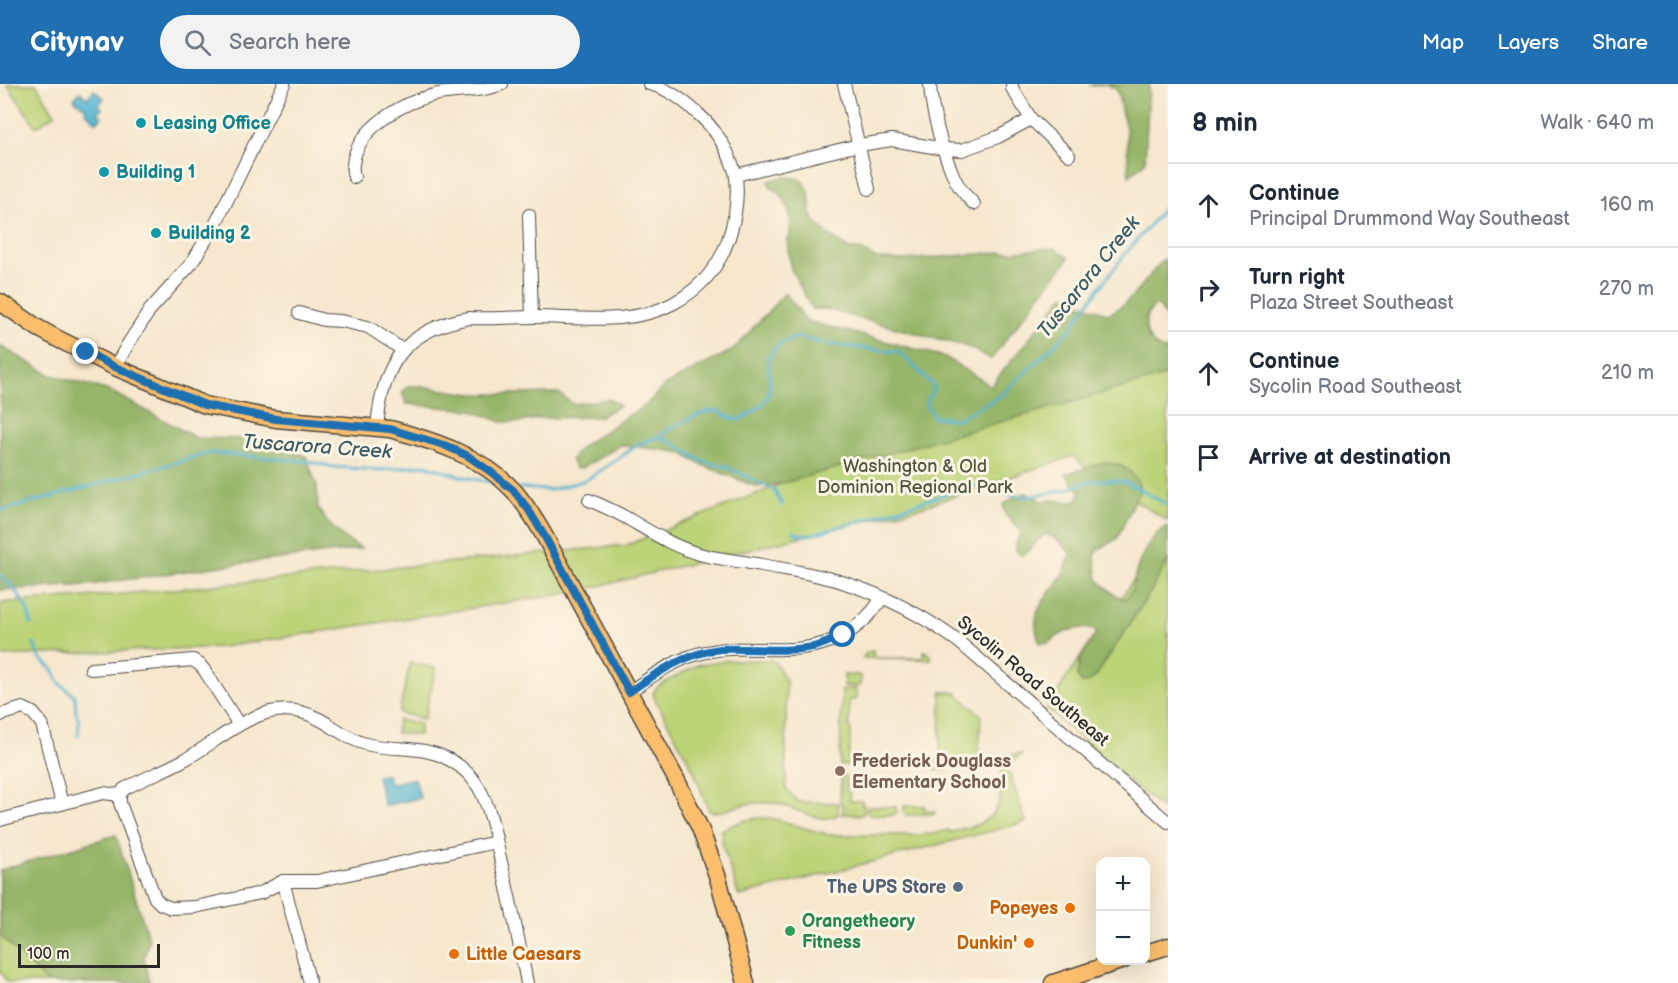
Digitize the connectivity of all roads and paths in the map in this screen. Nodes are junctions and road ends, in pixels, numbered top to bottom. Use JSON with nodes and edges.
{"nodes":[{"id":1,"x":284,"y":84,"type":"edge"},
{"id":2,"x":502,"y":84,"type":"edge"},
{"id":3,"x":649,"y":84,"type":"edge"},
{"id":4,"x":844,"y":84,"type":"edge"},
{"id":5,"x":930,"y":84,"type":"edge"},
{"id":6,"x":1012,"y":84,"type":"edge"},
{"id":7,"x":1031,"y":119,"type":"junction"},
{"id":8,"x":859,"y":145,"type":"junction"},
{"id":9,"x":944,"y":149,"type":"junction"},
{"id":10,"x":1069,"y":155,"type":"dead end"},
{"id":11,"x":736,"y":175,"type":"junction"},
{"id":12,"x":354,"y":177,"type":"dead end"},
{"id":13,"x":869,"y":189,"type":"dead end"},
{"id":14,"x":974,"y":204,"type":"dead end"},
{"id":15,"x":529,"y":215,"type":"dead end"},
{"id":16,"x":0,"y":302,"type":"edge"},
{"id":17,"x":299,"y":312,"type":"dead end"},
{"id":18,"x":532,"y":317,"type":"junction"},
{"id":19,"x":403,"y":350,"type":"junction"},
{"id":20,"x":115,"y":367,"type":"junction"},
{"id":21,"x":377,"y":428,"type":"junction"},
{"id":22,"x":589,"y":500,"type":"dead end"},
{"id":23,"x":882,"y":598,"type":"junction"},
{"id":24,"x":92,"y":669,"type":"dead end"},
{"id":25,"x":629,"y":692,"type":"junction"},
{"id":26,"x":0,"y":715,"type":"edge"},
{"id":27,"x":239,"y":725,"type":"junction"},
{"id":28,"x":120,"y":795,"type":"junction"},
{"id":29,"x":62,"y":804,"type":"junction"},
{"id":30,"x":0,"y":820,"type":"edge"},
{"id":31,"x":1168,"y":822,"type":"edge"},
{"id":32,"x":496,"y":842,"type":"junction"},
{"id":33,"x":283,"y":881,"type":"junction"},
{"id":34,"x":1168,"y":946,"type":"edge"},
{"id":35,"x":1150,"y":952,"type":"edge"},
{"id":36,"x":1109,"y":965,"type":"edge"},
{"id":37,"x":310,"y":983,"type":"edge"},
{"id":38,"x":526,"y":983,"type":"edge"},
{"id":39,"x":746,"y":983,"type":"edge"},
{"id":40,"x":1053,"y":983,"type":"edge"}],
"edges":[{"from":1,"to":20,"type":"street"},
{"from":2,"to":12,"type":"street"},
{"from":3,"to":11,"type":"street"},
{"from":4,"to":8,"type":"street"},
{"from":5,"to":9,"type":"street"},
{"from":6,"to":7,"type":"street"},
{"from":7,"to":9,"type":"street"},
{"from":7,"to":10,"type":"street"},
{"from":8,"to":9,"type":"street"},
{"from":8,"to":11,"type":"street"},
{"from":8,"to":13,"type":"street"},
{"from":9,"to":14,"type":"street"},
{"from":11,"to":18,"type":"street"},
{"from":15,"to":18,"type":"street"},
{"from":16,"to":20,"type":"main road"},
{"from":17,"to":19,"type":"street"},
{"from":18,"to":19,"type":"street"},
{"from":19,"to":21,"type":"street"},
{"from":20,"to":21,"type":"main road"},
{"from":21,"to":25,"type":"main road"},
{"from":22,"to":23,"type":"street","name":"Sycolin Road Southeast"},
{"from":23,"to":25,"type":"street"},
{"from":23,"to":31,"type":"street","name":"Sycolin Road Southeast"},
{"from":24,"to":27,"type":"street"},
{"from":25,"to":39,"type":"main road"},
{"from":26,"to":29,"type":"street"},
{"from":27,"to":28,"type":"street"},
{"from":27,"to":32,"type":"street"},
{"from":28,"to":29,"type":"street"},
{"from":28,"to":33,"type":"street"},
{"from":29,"to":30,"type":"street"},
{"from":32,"to":33,"type":"street"},
{"from":32,"to":38,"type":"street"},
{"from":33,"to":37,"type":"street"},
{"from":34,"to":35,"type":"main road"},
{"from":36,"to":40,"type":"main road"}]}
